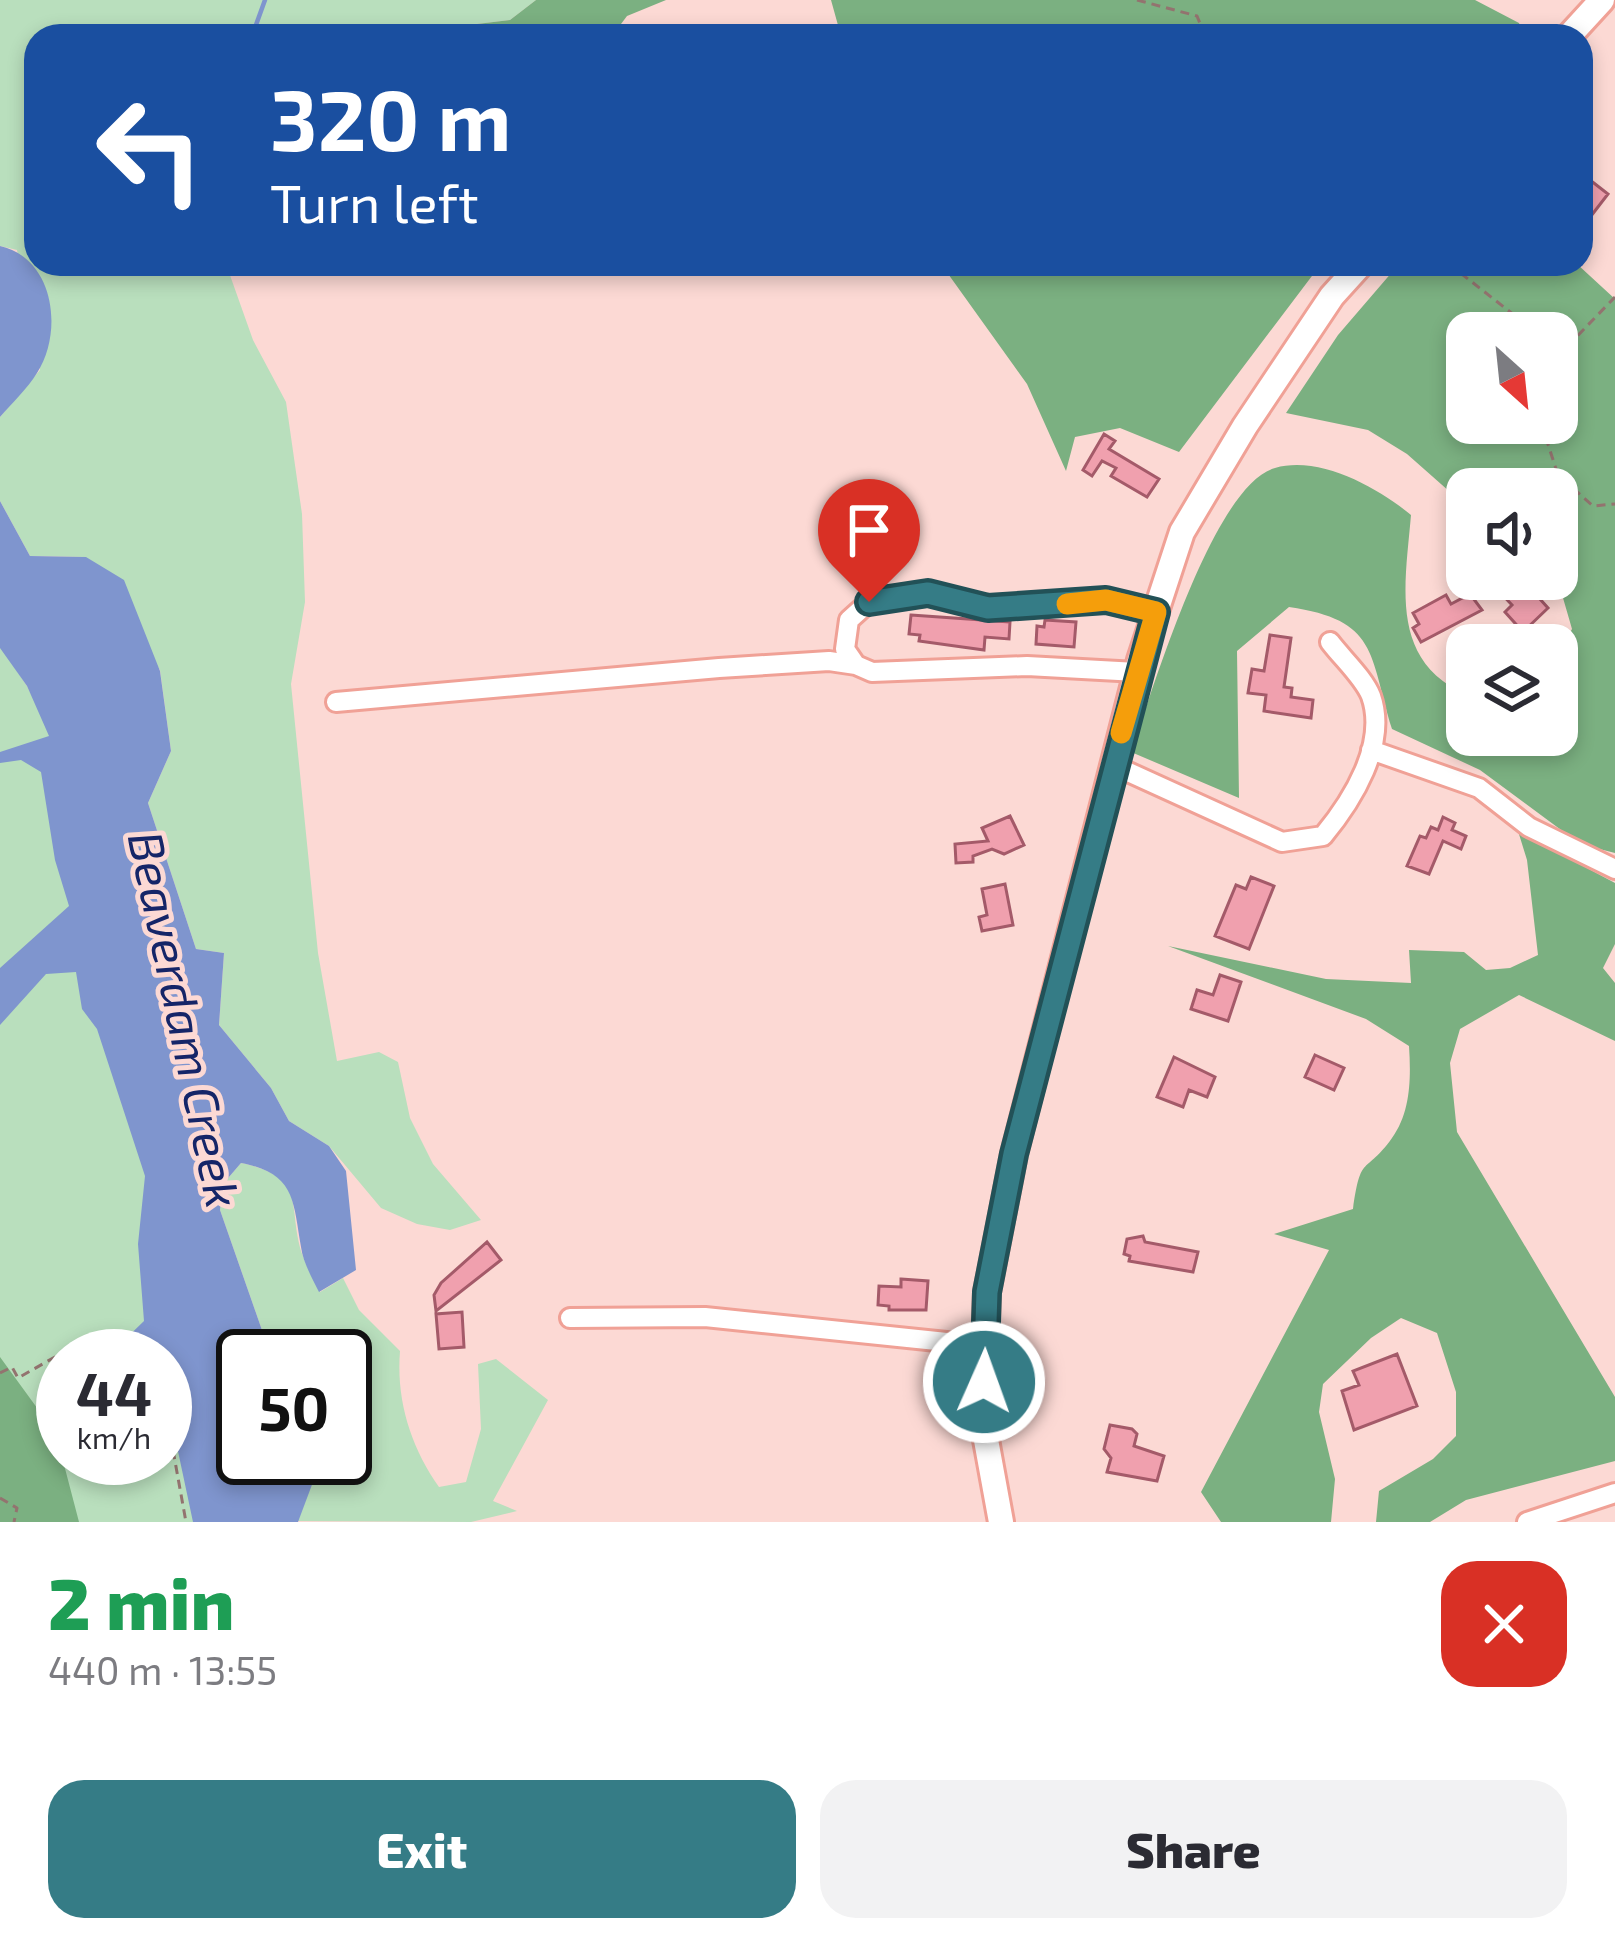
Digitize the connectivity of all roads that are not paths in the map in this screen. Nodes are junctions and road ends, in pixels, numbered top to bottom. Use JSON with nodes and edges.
{"nodes":[{"id":1,"x":1602,"y":0,"type":"edge"},
{"id":2,"x":1580,"y":24,"type":"edge"},
{"id":3,"x":1350,"y":276,"type":"edge"},
{"id":4,"x":1156,"y":612,"type":"junction"},
{"id":5,"x":1330,"y":642,"type":"dead end"},
{"id":6,"x":856,"y":665,"type":"junction"},
{"id":7,"x":1137,"y":672,"type":"junction"},
{"id":8,"x":335,"y":702,"type":"dead end"},
{"id":9,"x":1371,"y":750,"type":"junction"},
{"id":10,"x":1113,"y":765,"type":"junction"},
{"id":11,"x":1615,"y":869,"type":"edge"},
{"id":12,"x":570,"y":1318,"type":"dead end"},
{"id":13,"x":985,"y":1346,"type":"junction"},
{"id":14,"x":1615,"y":1493,"type":"edge"},
{"id":15,"x":1000,"y":1522,"type":"edge"},
{"id":16,"x":1527,"y":1522,"type":"edge"}],
"edges":[{"from":1,"to":2,"type":"main road"},
{"from":3,"to":4,"type":"main road"},
{"from":4,"to":6,"type":"street"},
{"from":4,"to":7,"type":"main road"},
{"from":5,"to":9,"type":"street"},
{"from":6,"to":7,"type":"street"},
{"from":6,"to":8,"type":"street"},
{"from":7,"to":10,"type":"main road"},
{"from":9,"to":10,"type":"street"},
{"from":9,"to":11,"type":"street"},
{"from":10,"to":13,"type":"main road"},
{"from":12,"to":13,"type":"street"},
{"from":13,"to":15,"type":"main road"},
{"from":14,"to":16,"type":"street"}]}
